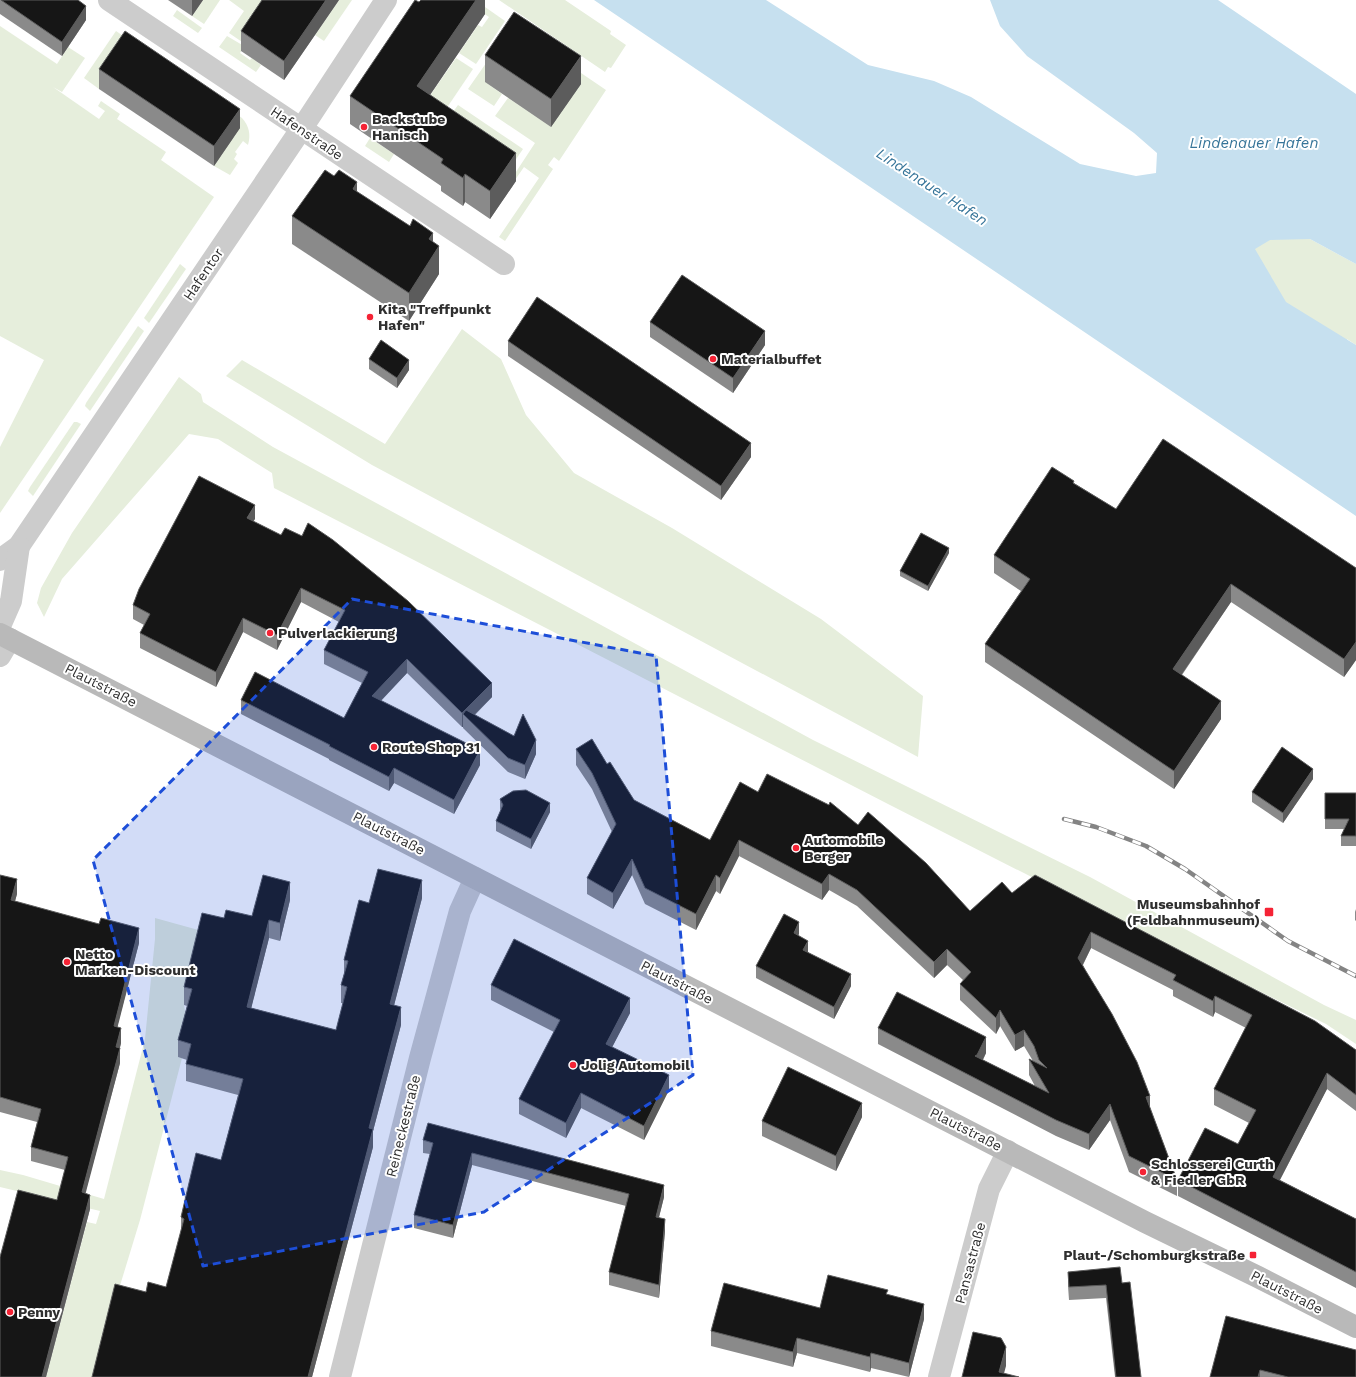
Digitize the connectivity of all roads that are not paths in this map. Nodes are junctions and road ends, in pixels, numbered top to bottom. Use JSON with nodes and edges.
{"nodes":[{"id":1,"x":109,"y":0,"type":"edge"},
{"id":2,"x":386,"y":0,"type":"edge"},
{"id":3,"x":301,"y":129,"type":"junction"},
{"id":4,"x":504,"y":264,"type":"dead end"},
{"id":5,"x":19,"y":546,"type":"junction"},
{"id":6,"x":0,"y":560,"type":"edge"},
{"id":7,"x":2,"y":639,"type":"edge"},
{"id":8,"x":475,"y":878,"type":"junction"},
{"id":9,"x":1008,"y":1151,"type":"junction"},
{"id":10,"x":1356,"y":1327,"type":"edge"},
{"id":11,"x":340,"y":1377,"type":"edge"},
{"id":12,"x":939,"y":1377,"type":"edge"}],
"edges":[{"from":1,"to":3,"type":"street","name":"Hafenstraße"},
{"from":2,"to":3,"type":"street","name":"Hafentor"},
{"from":3,"to":4,"type":"street","name":"Hafenstraße"},
{"from":3,"to":5,"type":"street","name":"Hafentor"},
{"from":5,"to":6,"type":"street","name":"Hafentor"},
{"from":5,"to":7,"type":"street","name":"Hafentor"},
{"from":7,"to":8,"type":"main road","name":"Plautstraße"},
{"from":8,"to":9,"type":"main road","name":"Plautstraße"},
{"from":8,"to":11,"type":"street","name":"Reineckestraße"},
{"from":9,"to":10,"type":"main road","name":"Plautstraße"},
{"from":9,"to":12,"type":"street","name":"Pansastraße"}]}
